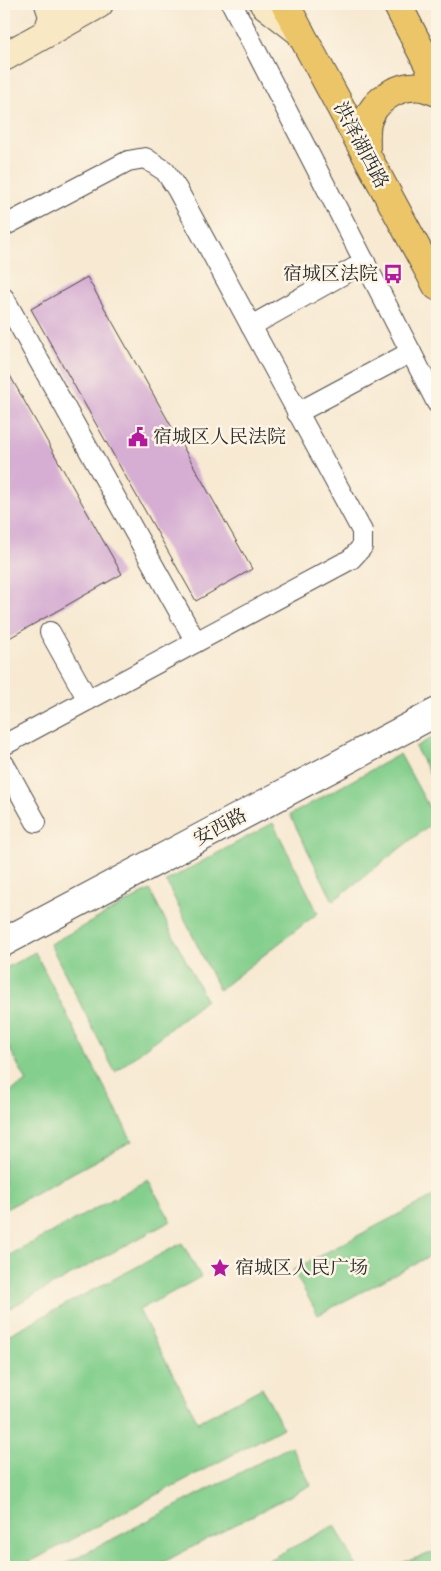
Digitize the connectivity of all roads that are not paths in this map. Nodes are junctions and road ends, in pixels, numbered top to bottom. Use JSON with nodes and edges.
{"nodes":[{"id":1,"x":49,"y":4,"type":"edge"},
{"id":2,"x":100,"y":4,"type":"edge"},
{"id":3,"x":232,"y":4,"type":"edge"},
{"id":4,"x":264,"y":4,"type":"edge"},
{"id":5,"x":285,"y":4,"type":"edge"},
{"id":6,"x":398,"y":5,"type":"edge"},
{"id":7,"x":48,"y":32,"type":"junction"},
{"id":8,"x":300,"y":32,"type":"junction"},
{"id":9,"x":4,"y":57,"type":"edge"},
{"id":10,"x":437,"y":81,"type":"edge"},
{"id":11,"x":437,"y":92,"type":"edge"},
{"id":12,"x":366,"y":154,"type":"junction"},
{"id":13,"x":4,"y":226,"type":"edge"},
{"id":14,"x":365,"y":262,"type":"junction"},
{"id":15,"x":437,"y":286,"type":"edge"},
{"id":16,"x":4,"y":298,"type":"edge"},
{"id":17,"x":251,"y":326,"type":"junction"},
{"id":18,"x":411,"y":352,"type":"junction"},
{"id":19,"x":437,"y":403,"type":"edge"},
{"id":20,"x":297,"y":413,"type":"junction"},
{"id":21,"x":50,"y":632,"type":"dead end"},
{"id":22,"x":196,"y":642,"type":"junction"},
{"id":23,"x":88,"y":700,"type":"junction"},
{"id":24,"x":437,"y":712,"type":"edge"},
{"id":25,"x":4,"y":745,"type":"edge"},
{"id":26,"x":4,"y":764,"type":"edge"},
{"id":27,"x":36,"y":822,"type":"dead end"},
{"id":28,"x":4,"y":942,"type":"edge"}],
"edges":[{"from":1,"to":7,"type":"main road"},
{"from":2,"to":7,"type":"main road"},
{"from":3,"to":14,"type":"lane"},
{"from":4,"to":8,"type":"main road"},
{"from":5,"to":8,"type":"main road","name":"洪泽湖西路"},
{"from":6,"to":10,"type":"main road"},
{"from":7,"to":9,"type":"main road"},
{"from":8,"to":12,"type":"main road","name":"洪泽湖西路"},
{"from":11,"to":12,"type":"main road"},
{"from":12,"to":15,"type":"main road","name":"洪泽湖西路"},
{"from":13,"to":17,"type":"lane"},
{"from":14,"to":17,"type":"lane"},
{"from":14,"to":18,"type":"lane"},
{"from":16,"to":22,"type":"lane"},
{"from":17,"to":20,"type":"lane"},
{"from":18,"to":19,"type":"lane"},
{"from":18,"to":20,"type":"lane"},
{"from":20,"to":22,"type":"lane"},
{"from":21,"to":23,"type":"lane"},
{"from":22,"to":23,"type":"lane"},
{"from":23,"to":25,"type":"lane"},
{"from":24,"to":28,"type":"street","name":"安西路"},
{"from":26,"to":27,"type":"lane"}]}
